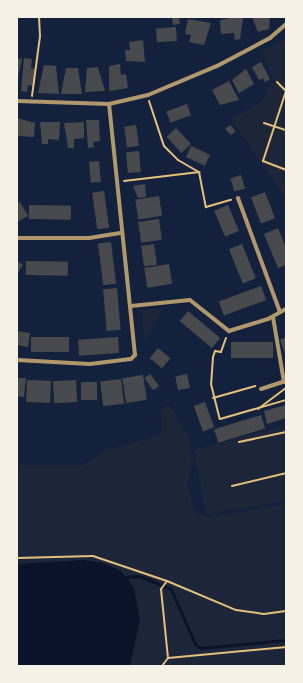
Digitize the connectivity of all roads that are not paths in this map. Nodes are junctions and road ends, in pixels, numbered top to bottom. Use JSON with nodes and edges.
{"nodes":[{"id":1,"x":286,"y":24,"type":"edge"},
{"id":2,"x":17,"y":101,"type":"edge"},
{"id":3,"x":109,"y":104,"type":"junction"},
{"id":4,"x":238,"y":198,"type":"road end"},
{"id":5,"x":122,"y":233,"type":"junction"},
{"id":6,"x":17,"y":238,"type":"edge"},
{"id":7,"x":131,"y":306,"type":"junction"},
{"id":8,"x":286,"y":309,"type":"edge"},
{"id":9,"x":280,"y":312,"type":"junction"},
{"id":10,"x":273,"y":317,"type":"junction"},
{"id":11,"x":17,"y":360,"type":"edge"},
{"id":12,"x":285,"y":381,"type":"edge"},
{"id":13,"x":261,"y":389,"type":"dead end"}],
"edges":[{"from":1,"to":3,"type":"street"},
{"from":2,"to":3,"type":"street"},
{"from":3,"to":5,"type":"street"},
{"from":4,"to":9,"type":"street"},
{"from":5,"to":6,"type":"street"},
{"from":5,"to":7,"type":"street"},
{"from":7,"to":10,"type":"street"},
{"from":7,"to":11,"type":"street"},
{"from":8,"to":9,"type":"street"},
{"from":9,"to":10,"type":"street"},
{"from":10,"to":12,"type":"street"},
{"from":12,"to":13,"type":"street"}]}
